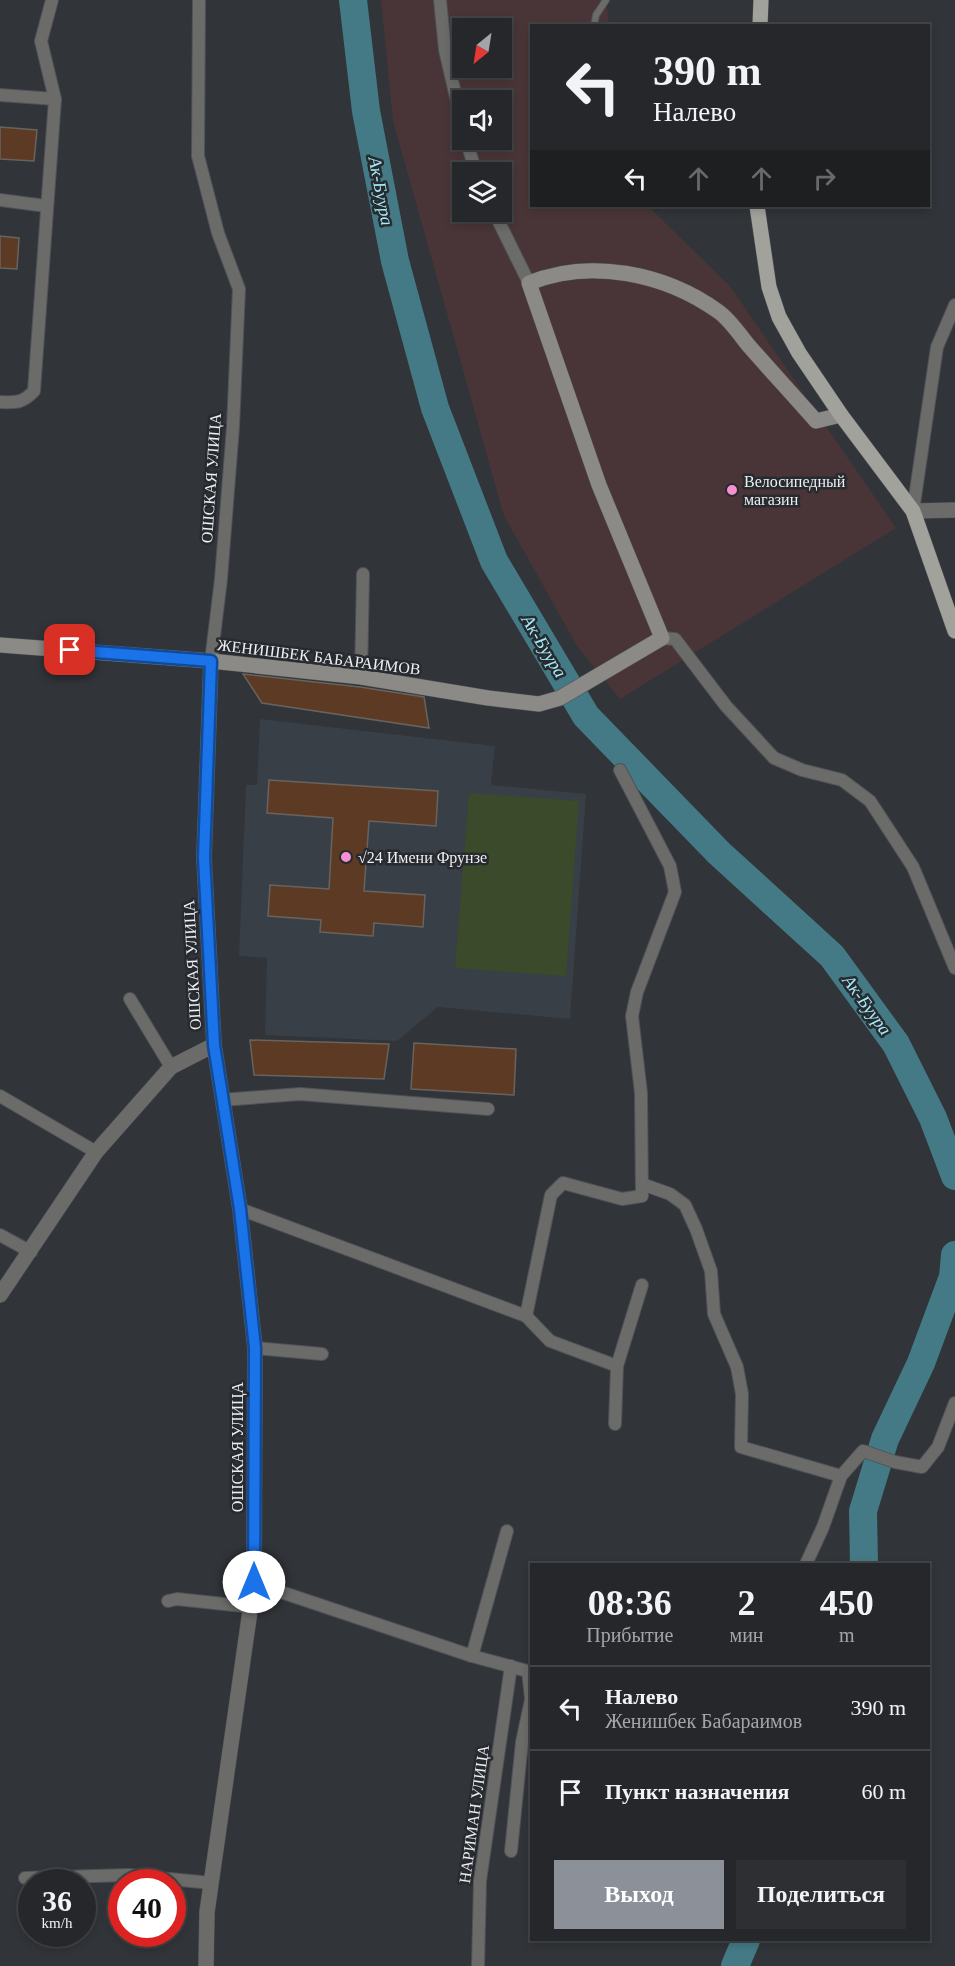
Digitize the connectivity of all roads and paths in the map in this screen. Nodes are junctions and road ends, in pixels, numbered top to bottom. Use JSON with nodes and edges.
{"nodes":[{"id":1,"x":52,"y":0,"type":"edge"},
{"id":2,"x":199,"y":0,"type":"edge"},
{"id":3,"x":440,"y":0,"type":"edge"},
{"id":4,"x":606,"y":0,"type":"edge"},
{"id":5,"x":762,"y":0,"type":"edge"},
{"id":6,"x":594,"y":24,"type":"edge"},
{"id":7,"x":760,"y":24,"type":"edge"},
{"id":8,"x":454,"y":90,"type":"edge"},
{"id":9,"x":0,"y":95,"type":"edge"},
{"id":10,"x":55,"y":99,"type":"junction"},
{"id":11,"x":0,"y":201,"type":"edge"},
{"id":12,"x":46,"y":206,"type":"junction"},
{"id":13,"x":758,"y":207,"type":"edge"},
{"id":14,"x":499,"y":222,"type":"edge"},
{"id":15,"x":529,"y":283,"type":"junction"},
{"id":16,"x":955,"y":305,"type":"edge"},
{"id":17,"x":0,"y":402,"type":"edge"},
{"id":18,"x":841,"y":414,"type":"junction"},
{"id":19,"x":955,"y":510,"type":"edge"},
{"id":20,"x":913,"y":511,"type":"junction"},
{"id":21,"x":363,"y":574,"type":"dead end"},
{"id":22,"x":955,"y":631,"type":"edge"},
{"id":23,"x":662,"y":638,"type":"junction"},
{"id":24,"x":0,"y":645,"type":"edge"},
{"id":25,"x":211,"y":661,"type":"junction"},
{"id":26,"x":361,"y":677,"type":"junction"},
{"id":27,"x":620,"y":770,"type":"dead end"},
{"id":28,"x":955,"y":968,"type":"edge"},
{"id":29,"x":130,"y":999,"type":"dead end"},
{"id":30,"x":214,"y":1045,"type":"junction"},
{"id":31,"x":171,"y":1067,"type":"junction"},
{"id":32,"x":0,"y":1096,"type":"edge"},
{"id":33,"x":222,"y":1100,"type":"junction"},
{"id":34,"x":488,"y":1109,"type":"dead end"},
{"id":35,"x":96,"y":1152,"type":"junction"},
{"id":36,"x":642,"y":1184,"type":"junction"},
{"id":37,"x":240,"y":1209,"type":"junction"},
{"id":38,"x":0,"y":1235,"type":"edge"},
{"id":39,"x":31,"y":1252,"type":"junction"},
{"id":40,"x":642,"y":1285,"type":"dead end"},
{"id":41,"x":0,"y":1295,"type":"edge"},
{"id":42,"x":526,"y":1316,"type":"junction"},
{"id":43,"x":255,"y":1348,"type":"junction"},
{"id":44,"x":322,"y":1354,"type":"dead end"},
{"id":45,"x":617,"y":1366,"type":"junction"},
{"id":46,"x":955,"y":1402,"type":"edge"},
{"id":47,"x":615,"y":1424,"type":"dead end"},
{"id":48,"x":841,"y":1476,"type":"junction"},
{"id":49,"x":507,"y":1531,"type":"dead end"},
{"id":50,"x":806,"y":1563,"type":"edge"},
{"id":51,"x":254,"y":1582,"type":"junction"},
{"id":52,"x":168,"y":1601,"type":"dead end"},
{"id":53,"x":252,"y":1607,"type":"junction"},
{"id":54,"x":472,"y":1656,"type":"junction"},
{"id":55,"x":511,"y":1666,"type":"junction"},
{"id":56,"x":530,"y":1672,"type":"edge"},
{"id":57,"x":530,"y":1704,"type":"edge"},
{"id":58,"x":511,"y":1851,"type":"dead end"},
{"id":59,"x":96,"y":1876,"type":"edge"},
{"id":60,"x":211,"y":1883,"type":"junction"},
{"id":61,"x":206,"y":1966,"type":"edge"},
{"id":62,"x":478,"y":1966,"type":"edge"}],
"edges":[{"from":1,"to":10,"type":"street"},
{"from":2,"to":25,"type":"street","name":"ОШСКАЯ УЛИЦА"},
{"from":3,"to":8,"type":"street"},
{"from":4,"to":6,"type":"lane"},
{"from":5,"to":7,"type":"main road"},
{"from":9,"to":10,"type":"street"},
{"from":10,"to":12,"type":"street"},
{"from":11,"to":12,"type":"street"},
{"from":12,"to":17,"type":"street"},
{"from":13,"to":18,"type":"main road"},
{"from":14,"to":15,"type":"street"},
{"from":15,"to":18,"type":"main road"},
{"from":15,"to":23,"type":"main road"},
{"from":16,"to":20,"type":"street"},
{"from":18,"to":20,"type":"main road"},
{"from":19,"to":20,"type":"street"},
{"from":20,"to":22,"type":"main road"},
{"from":21,"to":26,"type":"street"},
{"from":23,"to":26,"type":"main road","name":"ЖЕНИШБЕК БАБАРАИМОВ"},
{"from":23,"to":28,"type":"street"},
{"from":24,"to":25,"type":"main road","name":"ЖЕНИШБЕК БАБАРАИМОВ"},
{"from":25,"to":26,"type":"main road","name":"ЖЕНИШБЕК БАБАРАИМОВ"},
{"from":25,"to":30,"type":"street","name":"ОШСКАЯ УЛИЦА"},
{"from":27,"to":36,"type":"street"},
{"from":29,"to":31,"type":"street"},
{"from":30,"to":31,"type":"street"},
{"from":30,"to":33,"type":"street","name":"ОШСКАЯ УЛИЦА"},
{"from":31,"to":35,"type":"street"},
{"from":32,"to":35,"type":"street"},
{"from":33,"to":34,"type":"street"},
{"from":33,"to":37,"type":"street","name":"ОШСКАЯ УЛИЦА"},
{"from":35,"to":39,"type":"street"},
{"from":36,"to":42,"type":"street"},
{"from":36,"to":48,"type":"street"},
{"from":37,"to":42,"type":"street"},
{"from":37,"to":43,"type":"street","name":"ОШСКАЯ УЛИЦА"},
{"from":38,"to":39,"type":"street"},
{"from":39,"to":41,"type":"street"},
{"from":40,"to":45,"type":"street"},
{"from":42,"to":45,"type":"street"},
{"from":43,"to":44,"type":"street"},
{"from":43,"to":51,"type":"street","name":"ОШСКАЯ УЛИЦА"},
{"from":45,"to":47,"type":"street"},
{"from":46,"to":48,"type":"street"},
{"from":48,"to":50,"type":"street"},
{"from":49,"to":54,"type":"street"},
{"from":51,"to":53,"type":"street","name":"ОШСКАЯ УЛИЦА"},
{"from":51,"to":54,"type":"street"},
{"from":52,"to":53,"type":"street"},
{"from":53,"to":60,"type":"street","name":"ОШСКАЯ УЛИЦА"},
{"from":54,"to":55,"type":"street"},
{"from":55,"to":56,"type":"street"},
{"from":55,"to":62,"type":"street","name":"НАРИМАН УЛИЦА"},
{"from":57,"to":58,"type":"street"},
{"from":59,"to":60,"type":"street"},
{"from":60,"to":61,"type":"street","name":"ОШСКАЯ УЛИЦА"}]}
